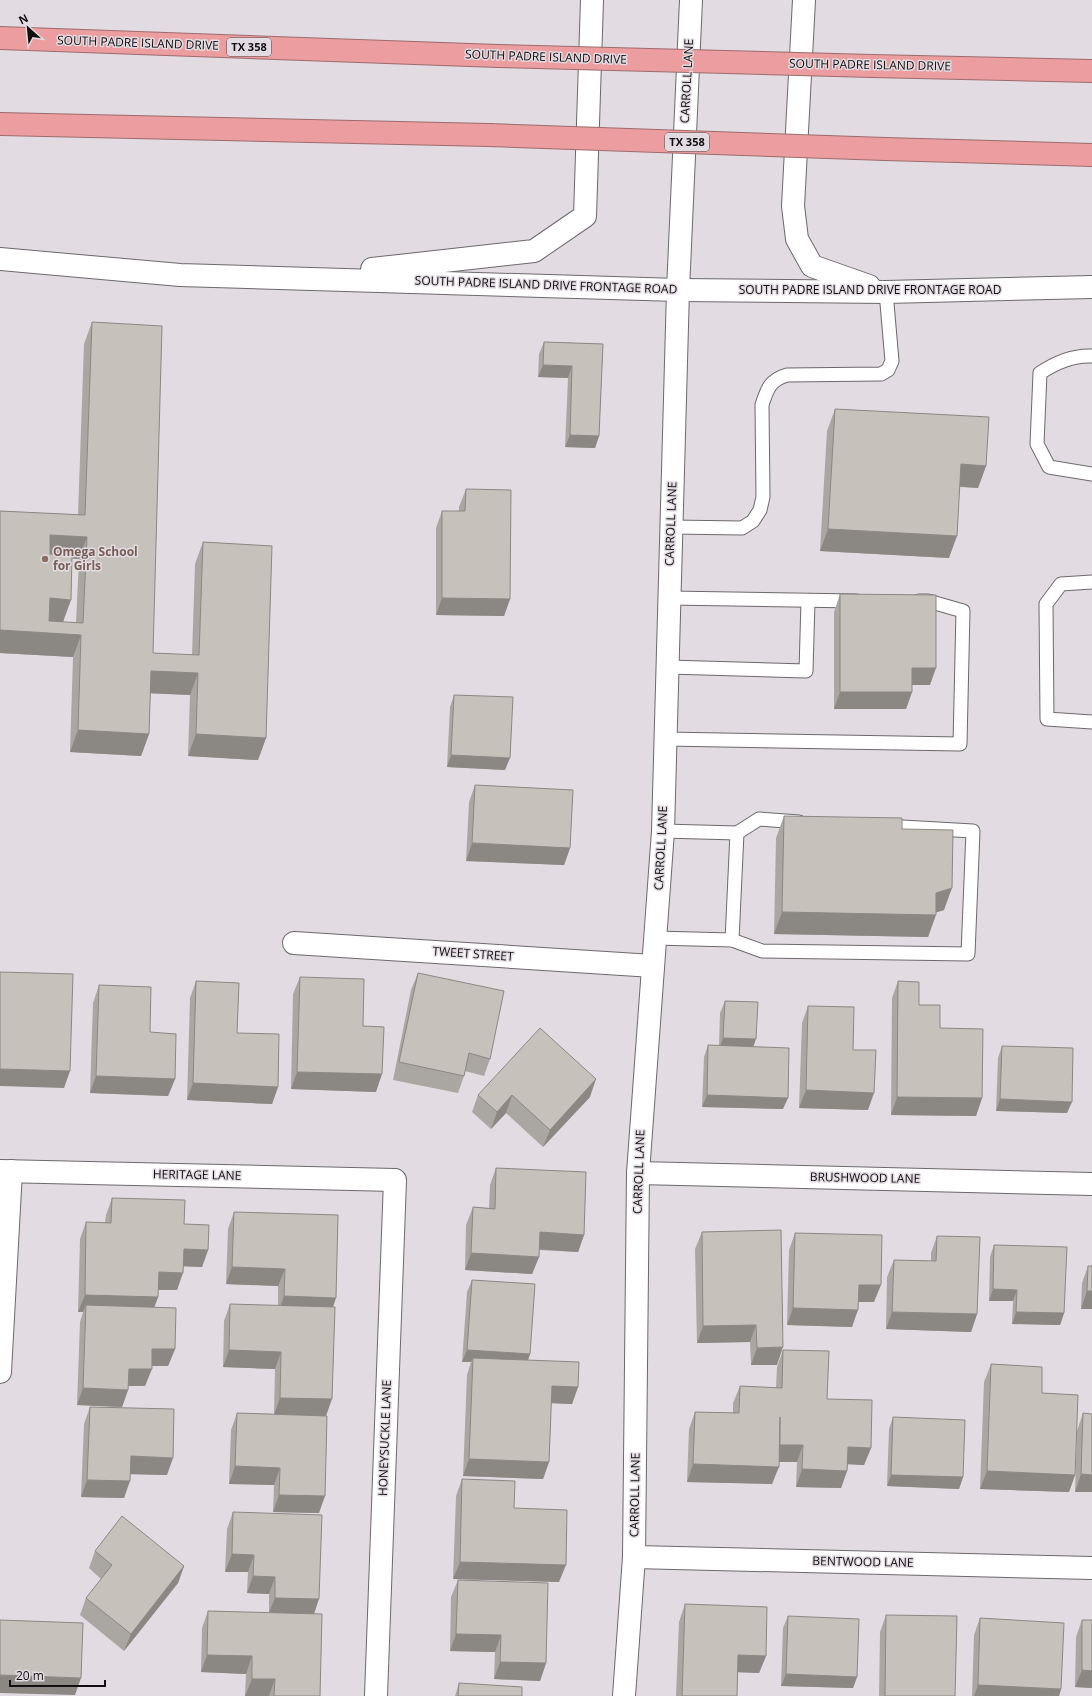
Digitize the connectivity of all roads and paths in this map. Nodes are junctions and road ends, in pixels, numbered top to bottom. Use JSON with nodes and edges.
{"nodes":[{"id":1,"x":592,"y":0,"type":"edge"},
{"id":2,"x":691,"y":0,"type":"edge"},
{"id":3,"x":804,"y":0,"type":"edge"},
{"id":4,"x":0,"y":38,"type":"edge"},
{"id":5,"x":1092,"y":71,"type":"edge"},
{"id":6,"x":0,"y":124,"type":"edge"},
{"id":7,"x":1092,"y":155,"type":"edge"},
{"id":8,"x":0,"y":259,"type":"edge"},
{"id":9,"x":292,"y":278,"type":"junction"},
{"id":10,"x":1092,"y":287,"type":"edge"},
{"id":11,"x":678,"y":290,"type":"junction"},
{"id":12,"x":886,"y":292,"type":"junction"},
{"id":13,"x":1092,"y":356,"type":"edge"},
{"id":14,"x":1092,"y":474,"type":"edge"},
{"id":15,"x":671,"y":527,"type":"junction"},
{"id":16,"x":1092,"y":582,"type":"edge"},
{"id":17,"x":669,"y":598,"type":"junction"},
{"id":18,"x":808,"y":601,"type":"junction"},
{"id":19,"x":868,"y":601,"type":"edge"},
{"id":20,"x":906,"y":601,"type":"edge"},
{"id":21,"x":668,"y":667,"type":"junction"},
{"id":22,"x":1092,"y":722,"type":"edge"},
{"id":23,"x":665,"y":739,"type":"junction"},
{"id":24,"x":814,"y":822,"type":"edge"},
{"id":25,"x":870,"y":826,"type":"edge"},
{"id":26,"x":663,"y":831,"type":"junction"},
{"id":27,"x":737,"y":833,"type":"junction"},
{"id":28,"x":655,"y":938,"type":"junction"},
{"id":29,"x":732,"y":940,"type":"junction"},
{"id":30,"x":294,"y":943,"type":"dead end"},
{"id":31,"x":653,"y":966,"type":"junction"},
{"id":32,"x":6,"y":1171,"type":"edge"},
{"id":33,"x":638,"y":1173,"type":"junction"},
{"id":34,"x":395,"y":1180,"type":"joint"},
{"id":35,"x":1092,"y":1184,"type":"edge"},
{"id":36,"x":0,"y":1372,"type":"edge"},
{"id":37,"x":634,"y":1557,"type":"junction"},
{"id":38,"x":1092,"y":1568,"type":"edge"},
{"id":39,"x":376,"y":1696,"type":"edge"},
{"id":40,"x":624,"y":1696,"type":"edge"}],
"edges":[{"from":1,"to":9,"type":"street"},
{"from":2,"to":11,"type":"street","name":"CARROLL LANE"},
{"from":3,"to":12,"type":"street"},
{"from":4,"to":5,"type":"highway","name":"SOUTH PADRE ISLAND DRIVE","number":"TX 358","bridge":true},
{"from":6,"to":7,"type":"highway","number":"TX 358","bridge":true},
{"from":8,"to":9,"type":"street","name":"SOUTH PADRE ISLAND DRIVE FRONTAGE ROAD"},
{"from":9,"to":11,"type":"street","name":"SOUTH PADRE ISLAND DRIVE FRONTAGE ROAD"},
{"from":10,"to":12,"type":"street","name":"SOUTH PADRE ISLAND DRIVE FRONTAGE ROAD"},
{"from":11,"to":12,"type":"street","name":"SOUTH PADRE ISLAND DRIVE FRONTAGE ROAD"},
{"from":11,"to":15,"type":"street","name":"CARROLL LANE"},
{"from":12,"to":15,"type":"lane"},
{"from":13,"to":14,"type":"lane"},
{"from":15,"to":17,"type":"street","name":"CARROLL LANE"},
{"from":16,"to":22,"type":"lane"},
{"from":17,"to":18,"type":"lane"},
{"from":17,"to":21,"type":"street","name":"CARROLL LANE"},
{"from":18,"to":19,"type":"lane"},
{"from":18,"to":21,"type":"lane"},
{"from":20,"to":23,"type":"lane"},
{"from":21,"to":23,"type":"street","name":"CARROLL LANE"},
{"from":23,"to":26,"type":"street","name":"CARROLL LANE"},
{"from":24,"to":27,"type":"lane"},
{"from":25,"to":29,"type":"lane"},
{"from":26,"to":27,"type":"lane"},
{"from":26,"to":28,"type":"street","name":"CARROLL LANE"},
{"from":27,"to":29,"type":"lane"},
{"from":28,"to":29,"type":"lane"},
{"from":28,"to":31,"type":"street","name":"CARROLL LANE"},
{"from":30,"to":31,"type":"street","name":"TWEET STREET"},
{"from":31,"to":33,"type":"street","name":"CARROLL LANE"},
{"from":32,"to":34,"type":"street","name":"HERITAGE LANE"},
{"from":32,"to":36,"type":"street"},
{"from":33,"to":35,"type":"street","name":"BRUSHWOOD LANE"},
{"from":33,"to":37,"type":"street","name":"CARROLL LANE"},
{"from":34,"to":39,"type":"street","name":"HONEYSUCKLE LANE"},
{"from":37,"to":38,"type":"street","name":"BENTWOOD LANE"},
{"from":37,"to":40,"type":"street","name":"CARROLL LANE"}]}
